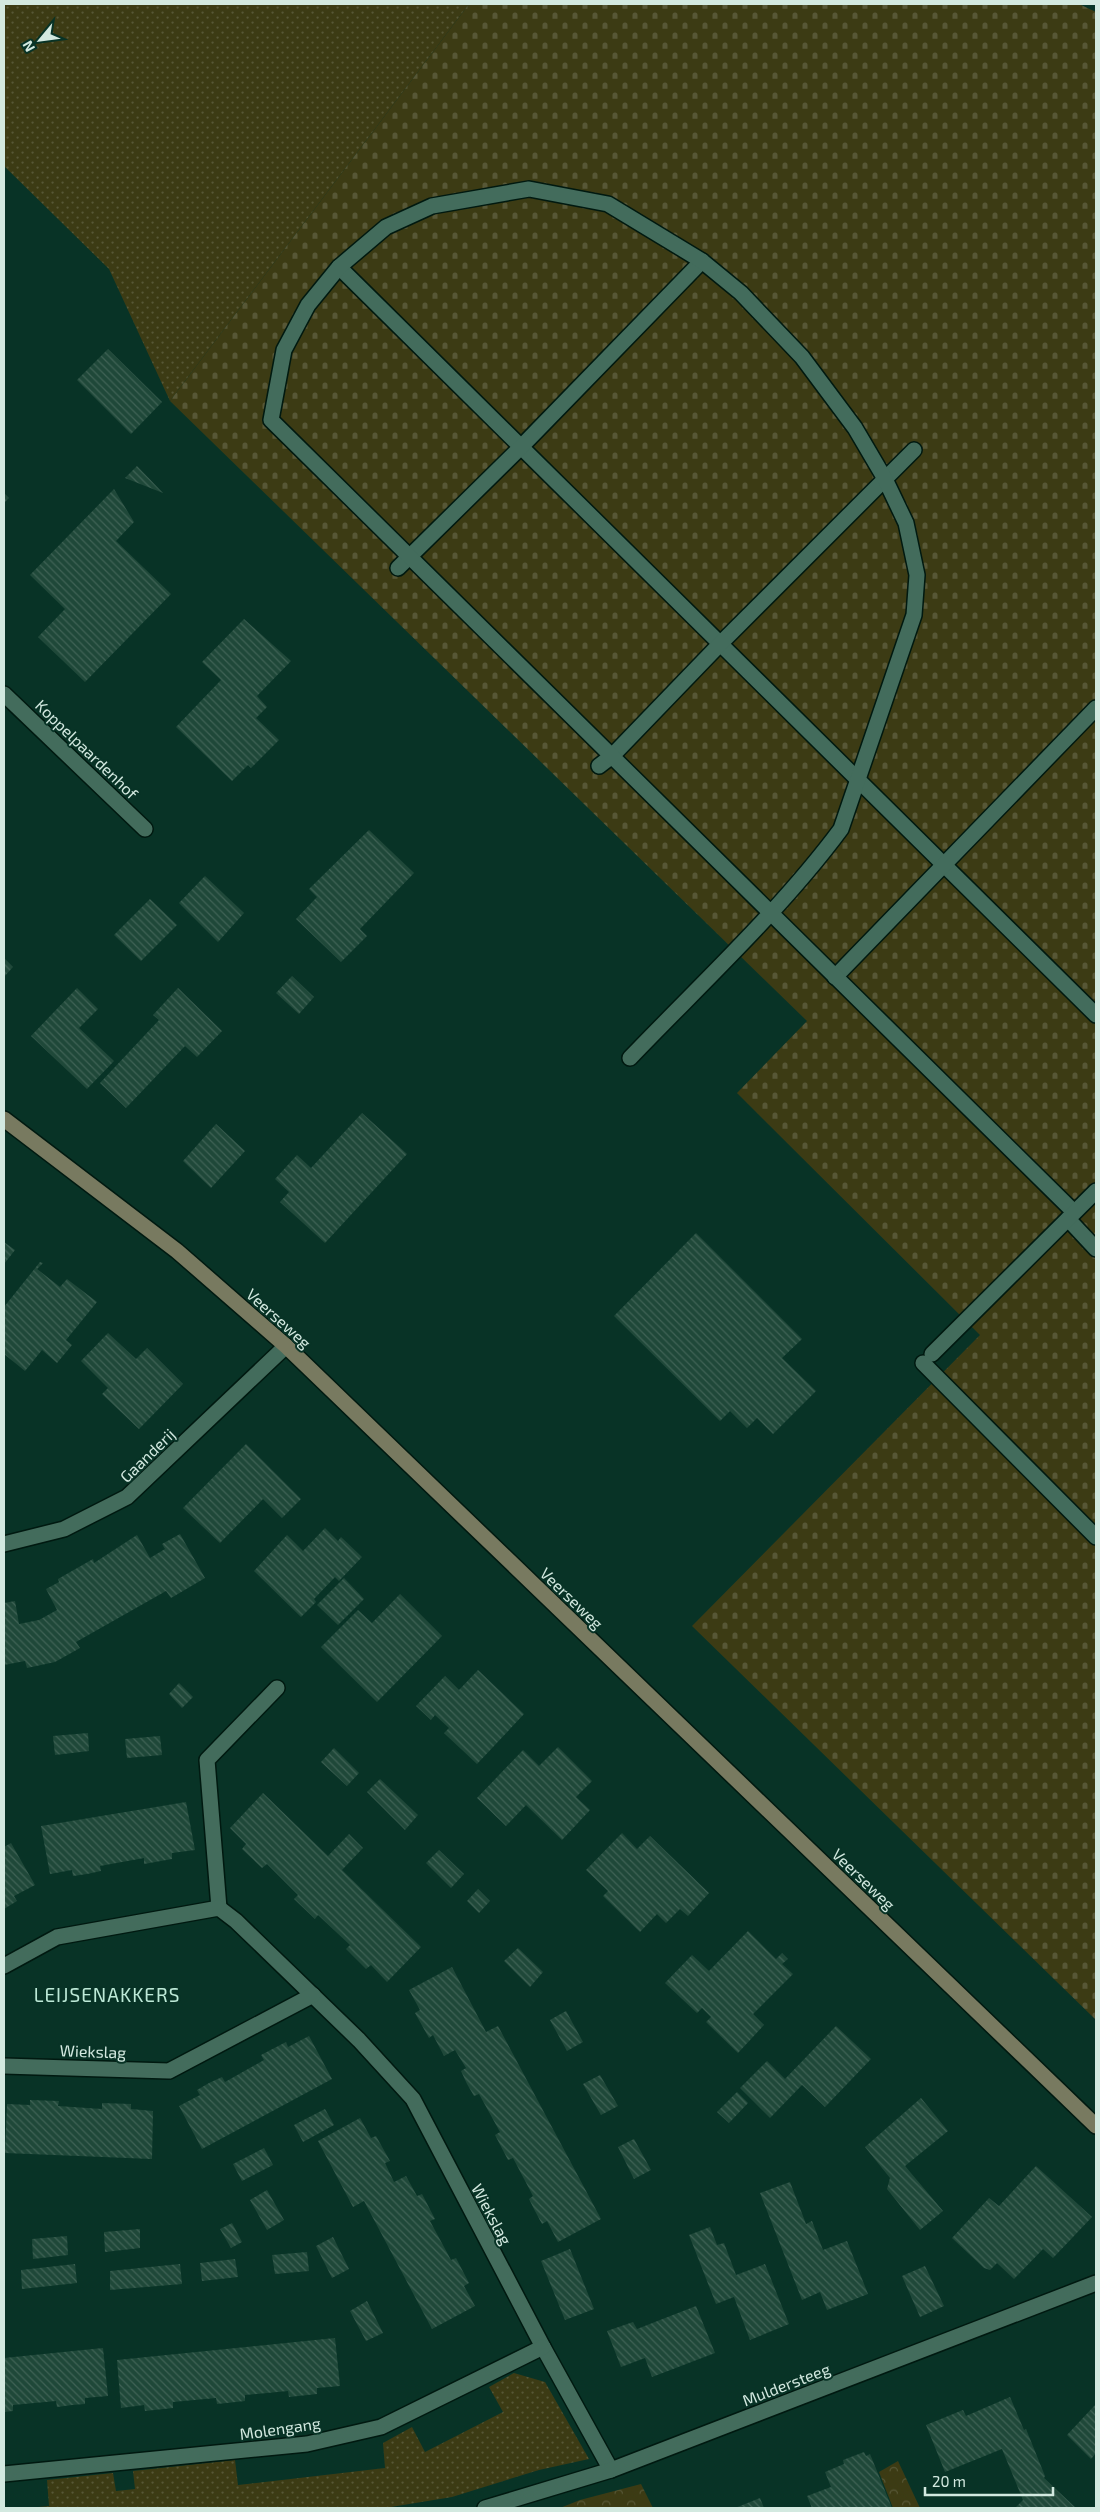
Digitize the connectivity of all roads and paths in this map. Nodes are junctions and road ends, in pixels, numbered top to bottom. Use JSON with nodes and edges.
{"nodes":[{"id":1,"x":702,"y":261,"type":"junction"},
{"id":2,"x":339,"y":267,"type":"junction"},
{"id":3,"x":521,"y":447,"type":"junction"},
{"id":4,"x":914,"y":450,"type":"dead end"},
{"id":5,"x":885,"y":479,"type":"junction"},
{"id":6,"x":409,"y":557,"type":"junction"},
{"id":7,"x":398,"y":568,"type":"dead end"},
{"id":8,"x":720,"y":644,"type":"junction"},
{"id":9,"x":4,"y":694,"type":"edge"},
{"id":10,"x":1096,"y":708,"type":"edge"},
{"id":11,"x":612,"y":756,"type":"junction"},
{"id":12,"x":599,"y":766,"type":"dead end"},
{"id":13,"x":857,"y":779,"type":"junction"},
{"id":14,"x":145,"y":830,"type":"dead end"},
{"id":15,"x":944,"y":864,"type":"junction"},
{"id":16,"x":770,"y":912,"type":"junction"},
{"id":17,"x":836,"y":977,"type":"junction"},
{"id":18,"x":1096,"y":1014,"type":"edge"},
{"id":19,"x":630,"y":1058,"type":"dead end"},
{"id":20,"x":4,"y":1118,"type":"edge"},
{"id":21,"x":1096,"y":1191,"type":"edge"},
{"id":22,"x":1071,"y":1216,"type":"junction"},
{"id":23,"x":1096,"y":1249,"type":"edge"},
{"id":24,"x":286,"y":1346,"type":"junction"},
{"id":25,"x":1096,"y":1537,"type":"edge"},
{"id":26,"x":4,"y":1544,"type":"edge"},
{"id":27,"x":276,"y":1688,"type":"dead end"},
{"id":28,"x":219,"y":1908,"type":"junction"},
{"id":29,"x":4,"y":1966,"type":"edge"},
{"id":30,"x":313,"y":1996,"type":"junction"},
{"id":31,"x":4,"y":2066,"type":"edge"},
{"id":32,"x":1096,"y":2126,"type":"edge"},
{"id":33,"x":1096,"y":2283,"type":"edge"},
{"id":34,"x":542,"y":2347,"type":"junction"},
{"id":35,"x":611,"y":2470,"type":"junction"},
{"id":36,"x":4,"y":2474,"type":"edge"},
{"id":37,"x":485,"y":2508,"type":"edge"}],
"edges":[{"from":1,"to":2,"type":"street"},
{"from":1,"to":3,"type":"street"},
{"from":1,"to":5,"type":"street"},
{"from":2,"to":3,"type":"street"},
{"from":2,"to":6,"type":"street"},
{"from":3,"to":6,"type":"street"},
{"from":3,"to":8,"type":"street"},
{"from":4,"to":5,"type":"street"},
{"from":5,"to":8,"type":"street"},
{"from":5,"to":13,"type":"street"},
{"from":6,"to":7,"type":"street"},
{"from":6,"to":11,"type":"street"},
{"from":8,"to":11,"type":"street"},
{"from":8,"to":13,"type":"street"},
{"from":9,"to":14,"type":"street","name":"Koppelpaardenhof"},
{"from":10,"to":15,"type":"street"},
{"from":11,"to":12,"type":"street"},
{"from":11,"to":16,"type":"street"},
{"from":13,"to":15,"type":"street"},
{"from":13,"to":16,"type":"street"},
{"from":15,"to":17,"type":"street"},
{"from":15,"to":18,"type":"street"},
{"from":16,"to":17,"type":"street"},
{"from":16,"to":19,"type":"street"},
{"from":17,"to":22,"type":"street"},
{"from":20,"to":24,"type":"street","name":"Veerseweg"},
{"from":21,"to":22,"type":"street"},
{"from":22,"to":23,"type":"street"},
{"from":22,"to":25,"type":"street"},
{"from":24,"to":26,"type":"street","name":"Gaanderij"},
{"from":24,"to":32,"type":"street","name":"Veerseweg"},
{"from":27,"to":28,"type":"street"},
{"from":28,"to":29,"type":"street"},
{"from":28,"to":30,"type":"street","name":"Wiekslag"},
{"from":30,"to":31,"type":"street","name":"Wiekslag"},
{"from":30,"to":34,"type":"street","name":"Wiekslag"},
{"from":33,"to":35,"type":"street","name":"Muldersteeg"},
{"from":34,"to":35,"type":"street","name":"Wiekslag"},
{"from":34,"to":36,"type":"street","name":"Molengang"},
{"from":35,"to":37,"type":"street","name":"Muldersteeg"}]}
